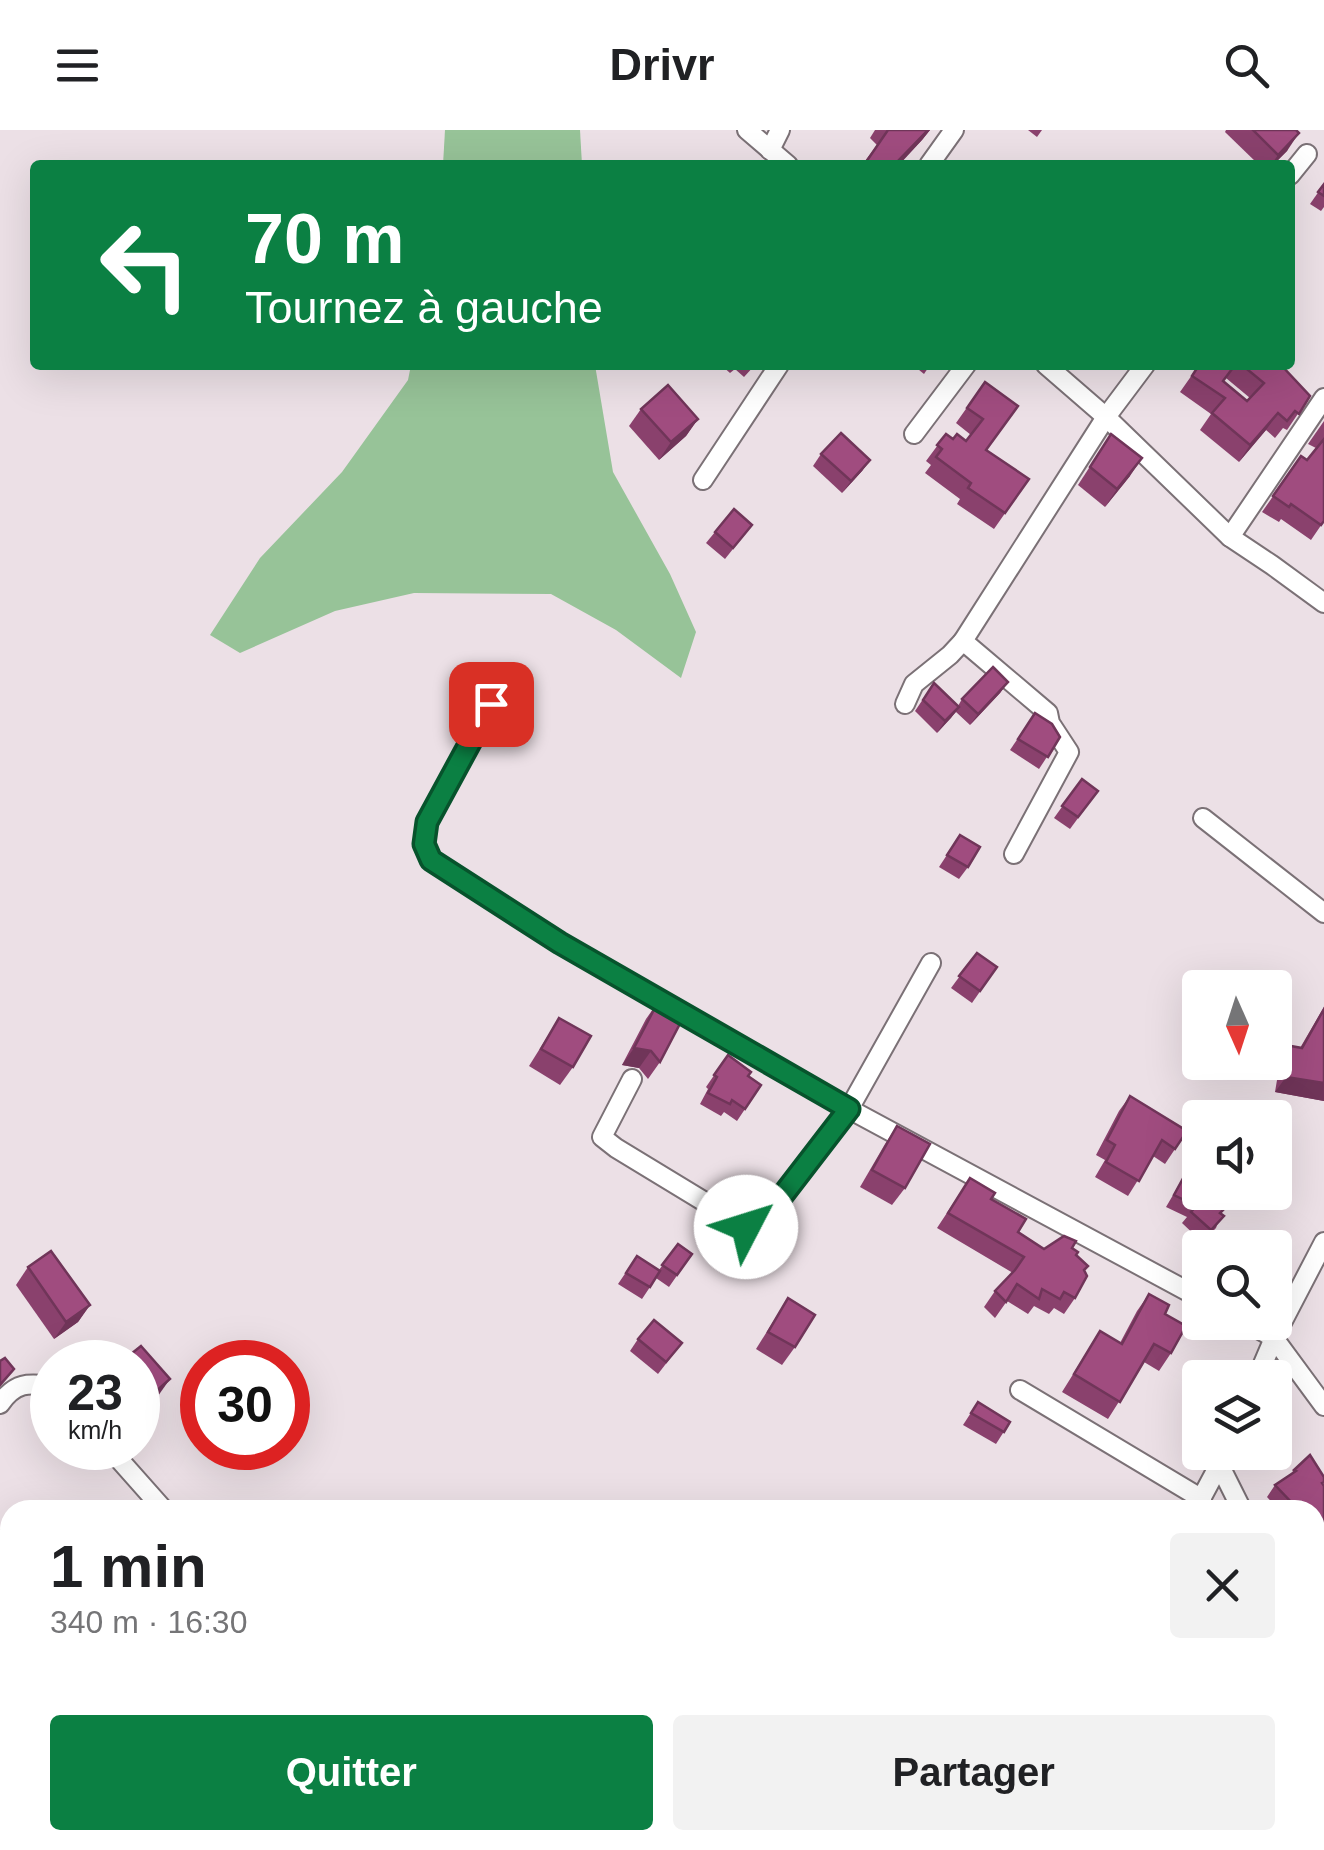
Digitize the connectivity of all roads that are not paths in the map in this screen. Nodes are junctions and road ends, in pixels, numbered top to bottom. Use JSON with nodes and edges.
{"nodes":[{"id":1,"x":747,"y":130,"type":"edge"},
{"id":2,"x":780,"y":130,"type":"edge"},
{"id":3,"x":954,"y":130,"type":"edge"},
{"id":4,"x":770,"y":150,"type":"junction"},
{"id":5,"x":1307,"y":154,"type":"dead end"},
{"id":6,"x":782,"y":160,"type":"edge"},
{"id":7,"x":933,"y":160,"type":"edge"},
{"id":8,"x":1295,"y":169,"type":"edge"},
{"id":9,"x":776,"y":370,"type":"edge"},
{"id":10,"x":962,"y":370,"type":"edge"},
{"id":11,"x":1052,"y":370,"type":"edge"},
{"id":12,"x":1142,"y":370,"type":"edge"},
{"id":13,"x":1324,"y":398,"type":"edge"},
{"id":14,"x":1106,"y":417,"type":"junction"},
{"id":15,"x":914,"y":434,"type":"dead end"},
{"id":16,"x":703,"y":480,"type":"dead end"},
{"id":17,"x":1230,"y":537,"type":"junction"},
{"id":18,"x":1324,"y":603,"type":"edge"},
{"id":19,"x":962,"y":641,"type":"junction"},
{"id":20,"x":491,"y":704,"type":"dead end"},
{"id":21,"x":905,"y":704,"type":"dead end"},
{"id":22,"x":1203,"y":818,"type":"dead end"},
{"id":23,"x":1014,"y":854,"type":"dead end"},
{"id":24,"x":1324,"y":914,"type":"edge"},
{"id":25,"x":931,"y":964,"type":"dead end"},
{"id":26,"x":632,"y":1078,"type":"dead end"},
{"id":27,"x":849,"y":1109,"type":"junction"},
{"id":28,"x":1324,"y":1242,"type":"edge"},
{"id":29,"x":1182,"y":1288,"type":"edge"},
{"id":30,"x":1292,"y":1303,"type":"edge"},
{"id":31,"x":1275,"y":1340,"type":"edge"},
{"id":32,"x":30,"y":1382,"type":"edge"},
{"id":33,"x":1020,"y":1390,"type":"dead end"},
{"id":34,"x":0,"y":1404,"type":"edge"},
{"id":35,"x":1324,"y":1406,"type":"edge"},
{"id":36,"x":129,"y":1470,"type":"edge"},
{"id":37,"x":1217,"y":1470,"type":"edge"},
{"id":38,"x":1227,"y":1470,"type":"edge"},
{"id":39,"x":155,"y":1500,"type":"edge"},
{"id":40,"x":1190,"y":1500,"type":"edge"},
{"id":41,"x":1201,"y":1500,"type":"edge"},
{"id":42,"x":1238,"y":1500,"type":"edge"}],
"edges":[{"from":1,"to":4,"type":"street"},
{"from":2,"to":4,"type":"street"},
{"from":3,"to":7,"type":"street"},
{"from":4,"to":6,"type":"street"},
{"from":5,"to":8,"type":"street"},
{"from":9,"to":16,"type":"street"},
{"from":10,"to":15,"type":"street"},
{"from":11,"to":14,"type":"street"},
{"from":12,"to":14,"type":"street"},
{"from":13,"to":17,"type":"street"},
{"from":14,"to":17,"type":"street"},
{"from":14,"to":19,"type":"street"},
{"from":17,"to":18,"type":"street"},
{"from":19,"to":21,"type":"street"},
{"from":19,"to":23,"type":"street"},
{"from":20,"to":27,"type":"street"},
{"from":22,"to":24,"type":"street"},
{"from":25,"to":27,"type":"street"},
{"from":26,"to":27,"type":"street"},
{"from":27,"to":29,"type":"street"},
{"from":28,"to":30,"type":"street"},
{"from":31,"to":35,"type":"street"},
{"from":32,"to":34,"type":"street"},
{"from":33,"to":40,"type":"street"},
{"from":36,"to":39,"type":"street"},
{"from":37,"to":41,"type":"street"},
{"from":38,"to":42,"type":"street"}]}
